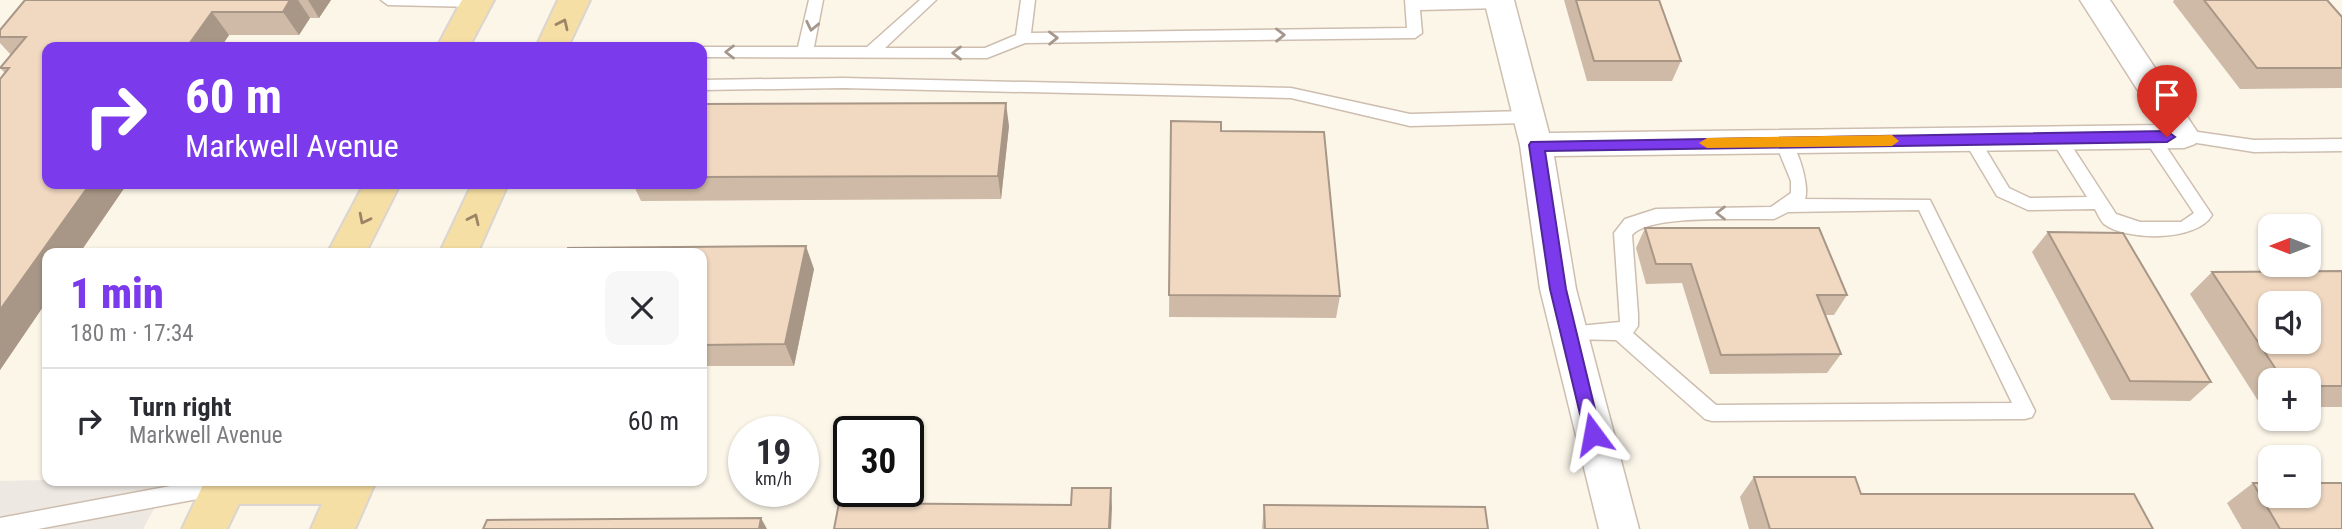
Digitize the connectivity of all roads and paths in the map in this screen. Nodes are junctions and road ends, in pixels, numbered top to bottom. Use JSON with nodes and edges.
{"nodes":[{"id":1,"x":388,"y":0,"type":"edge"},
{"id":2,"x":574,"y":0,"type":"edge"},
{"id":3,"x":816,"y":0,"type":"edge"},
{"id":4,"x":929,"y":0,"type":"edge"},
{"id":5,"x":1028,"y":0,"type":"edge"},
{"id":6,"x":2095,"y":0,"type":"edge"},
{"id":7,"x":477,"y":1,"type":"edge"},
{"id":8,"x":1500,"y":2,"type":"edge"},
{"id":9,"x":1413,"y":3,"type":"edge"},
{"id":10,"x":1023,"y":38,"type":"junction"},
{"id":11,"x":456,"y":42,"type":"edge"},
{"id":12,"x":554,"y":42,"type":"edge"},
{"id":13,"x":707,"y":52,"type":"edge"},
{"id":14,"x":805,"y":52,"type":"junction"},
{"id":15,"x":871,"y":52,"type":"junction"},
{"id":16,"x":707,"y":85,"type":"edge"},
{"id":17,"x":1533,"y":131,"type":"junction"},
{"id":18,"x":2184,"y":136,"type":"junction"},
{"id":19,"x":2151,"y":137,"type":"junction"},
{"id":20,"x":2058,"y":138,"type":"junction"},
{"id":21,"x":1971,"y":139,"type":"junction"},
{"id":22,"x":1783,"y":142,"type":"junction"},
{"id":23,"x":2342,"y":145,"type":"edge"},
{"id":24,"x":380,"y":189,"type":"edge"},
{"id":25,"x":488,"y":189,"type":"edge"},
{"id":26,"x":2100,"y":203,"type":"junction"},
{"id":27,"x":1788,"y":206,"type":"junction"},
{"id":28,"x":349,"y":248,"type":"edge"},
{"id":29,"x":461,"y":248,"type":"edge"},
{"id":30,"x":1620,"y":332,"type":"junction"},
{"id":31,"x":1569,"y":334,"type":"junction"},
{"id":32,"x":212,"y":486,"type":"edge"},
{"id":33,"x":226,"y":486,"type":"edge"},
{"id":34,"x":352,"y":486,"type":"edge"},
{"id":35,"x":0,"y":527,"type":"edge"},
{"id":36,"x":204,"y":529,"type":"edge"},
{"id":37,"x":332,"y":529,"type":"edge"},
{"id":38,"x":1619,"y":529,"type":"edge"}],
"edges":[{"from":1,"to":7,"type":"lane"},
{"from":12,"to":2,"type":"main road","one_way":true},
{"from":3,"to":14,"type":"lane","one_way":true},
{"from":4,"to":15,"type":"lane"},
{"from":5,"to":10,"type":"lane"},
{"from":6,"to":18,"type":"street"},
{"from":7,"to":11,"type":"main road"},
{"from":8,"to":9,"type":"lane"},
{"from":8,"to":17,"type":"street"},
{"from":10,"to":9,"type":"lane","one_way":true},
{"from":10,"to":15,"type":"lane","one_way":true},
{"from":14,"to":13,"type":"lane","one_way":true},
{"from":14,"to":15,"type":"lane"},
{"from":16,"to":17,"type":"lane"},
{"from":17,"to":22,"type":"street"},
{"from":17,"to":31,"type":"street"},
{"from":18,"to":19,"type":"street"},
{"from":18,"to":23,"type":"lane"},
{"from":19,"to":20,"type":"street"},
{"from":19,"to":26,"type":"lane"},
{"from":20,"to":21,"type":"street"},
{"from":20,"to":26,"type":"lane"},
{"from":21,"to":22,"type":"street"},
{"from":21,"to":26,"type":"lane"},
{"from":22,"to":27,"type":"lane"},
{"from":24,"to":28,"type":"main road","one_way":true},
{"from":29,"to":25,"type":"main road","one_way":true},
{"from":27,"to":30,"type":"lane","one_way":true},
{"from":27,"to":30,"type":"lane"},
{"from":30,"to":31,"type":"lane"},
{"from":31,"to":38,"type":"street"},
{"from":32,"to":35,"type":"lane"},
{"from":33,"to":36,"type":"main road"},
{"from":34,"to":37,"type":"main road"}]}
